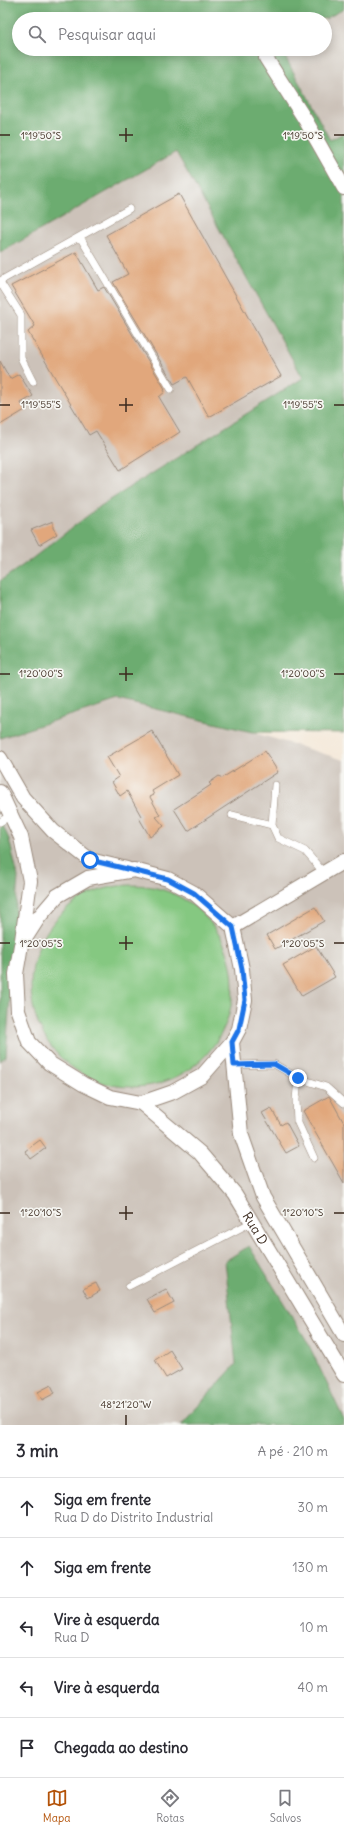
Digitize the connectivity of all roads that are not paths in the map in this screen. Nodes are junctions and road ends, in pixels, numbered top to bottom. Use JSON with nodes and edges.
{"nodes":[{"id":1,"x":266,"y":58,"type":"dead end"},
{"id":2,"x":344,"y":188,"type":"edge"},
{"id":3,"x":129,"y":209,"type":"dead end"},
{"id":4,"x":80,"y":237,"type":"junction"},
{"id":5,"x":0,"y":282,"type":"edge"},
{"id":6,"x":33,"y":382,"type":"dead end"},
{"id":7,"x":171,"y":389,"type":"dead end"},
{"id":8,"x":0,"y":758,"type":"edge"},
{"id":9,"x":275,"y":785,"type":"dead end"},
{"id":10,"x":0,"y":792,"type":"edge"},
{"id":11,"x":232,"y":815,"type":"dead end"},
{"id":12,"x":6,"y":819,"type":"edge"},
{"id":13,"x":272,"y":825,"type":"junction"},
{"id":14,"x":344,"y":861,"type":"edge"},
{"id":15,"x":134,"y":870,"type":"junction"},
{"id":16,"x":324,"y":873,"type":"junction"},
{"id":17,"x":233,"y":927,"type":"junction"},
{"id":18,"x":21,"y":945,"type":"junction"},
{"id":19,"x":232,"y":1042,"type":"junction"},
{"id":20,"x":234,"y":1065,"type":"junction"},
{"id":21,"x":298,"y":1078,"type":"junction"},
{"id":22,"x":141,"y":1103,"type":"junction"},
{"id":23,"x":344,"y":1103,"type":"edge"},
{"id":24,"x":314,"y":1158,"type":"dead end"},
{"id":25,"x":252,"y":1222,"type":"junction"},
{"id":26,"x":129,"y":1286,"type":"dead end"},
{"id":27,"x":344,"y":1335,"type":"edge"},
{"id":28,"x":344,"y":1375,"type":"edge"}],
"edges":[{"from":1,"to":2,"type":"street"},
{"from":3,"to":4,"type":"lane"},
{"from":4,"to":5,"type":"lane"},
{"from":4,"to":7,"type":"lane"},
{"from":5,"to":6,"type":"lane"},
{"from":8,"to":15,"type":"street"},
{"from":9,"to":13,"type":"lane"},
{"from":10,"to":12,"type":"street"},
{"from":11,"to":13,"type":"lane"},
{"from":12,"to":18,"type":"street"},
{"from":13,"to":16,"type":"lane"},
{"from":14,"to":16,"type":"street"},
{"from":15,"to":17,"type":"street"},
{"from":15,"to":18,"type":"street"},
{"from":16,"to":17,"type":"street"},
{"from":17,"to":19,"type":"street"},
{"from":18,"to":22,"type":"street"},
{"from":19,"to":20,"type":"street","name":"Rua D"},
{"from":19,"to":22,"type":"street"},
{"from":20,"to":21,"type":"lane"},
{"from":20,"to":27,"type":"street","name":"Rua D"},
{"from":21,"to":23,"type":"lane"},
{"from":21,"to":24,"type":"lane"},
{"from":22,"to":25,"type":"street","name":"Rua D"},
{"from":25,"to":26,"type":"lane"},
{"from":25,"to":28,"type":"street","name":"Rua D"}]}
